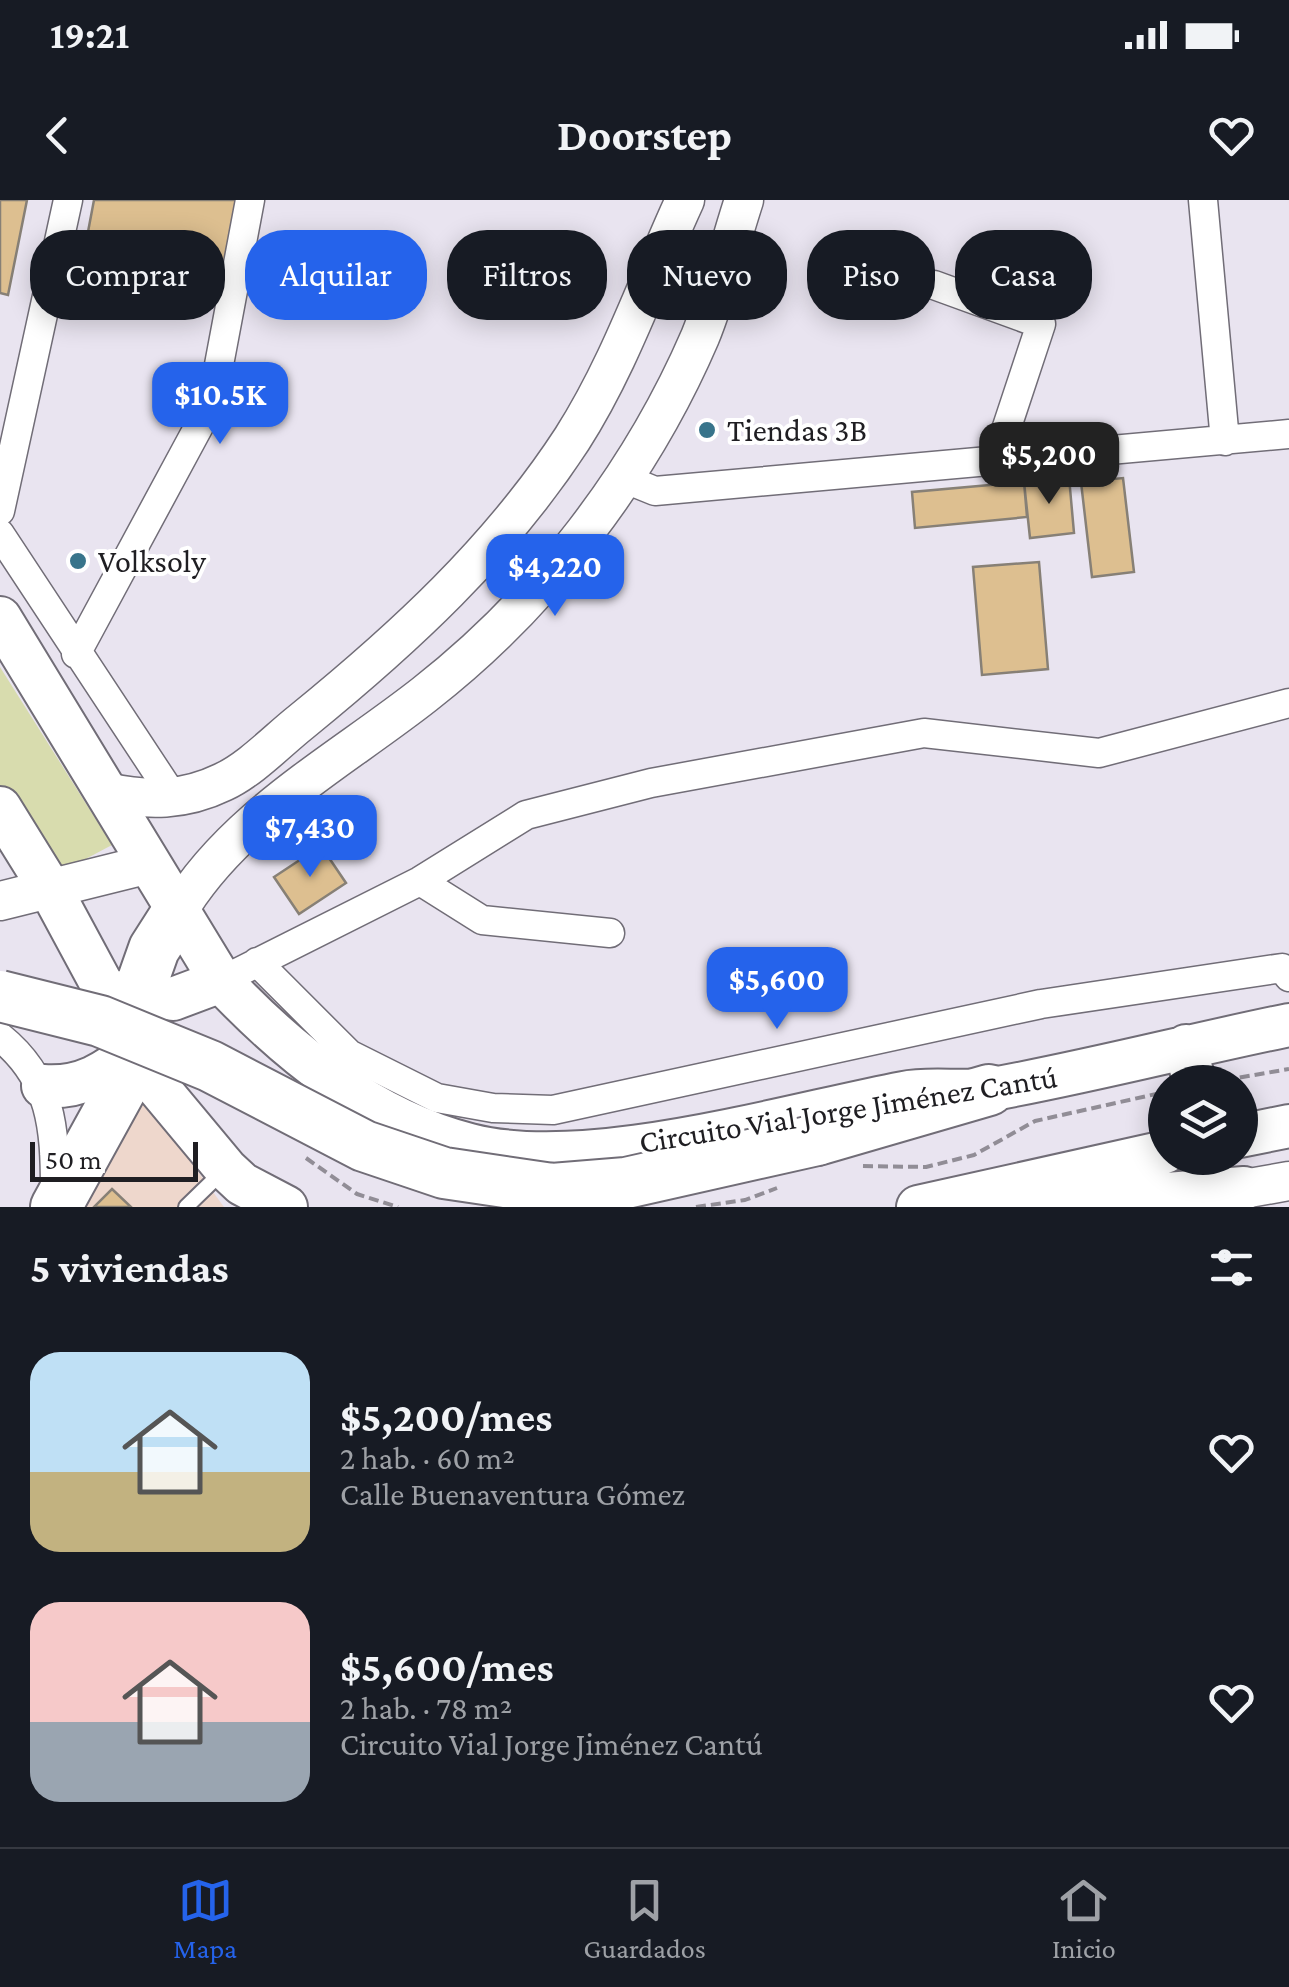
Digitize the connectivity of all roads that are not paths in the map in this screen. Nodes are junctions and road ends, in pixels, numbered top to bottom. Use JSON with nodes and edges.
{"nodes":[{"id":1,"x":68,"y":200,"type":"edge"},
{"id":2,"x":250,"y":200,"type":"edge"},
{"id":3,"x":685,"y":200,"type":"edge"},
{"id":4,"x":1203,"y":200,"type":"edge"},
{"id":5,"x":731,"y":208,"type":"edge"},
{"id":6,"x":935,"y":285,"type":"edge"},
{"id":7,"x":1289,"y":434,"type":"edge"},
{"id":8,"x":1226,"y":441,"type":"junction"},
{"id":9,"x":996,"y":460,"type":"junction"},
{"id":10,"x":623,"y":478,"type":"junction"},
{"id":11,"x":0,"y":511,"type":"edge"},
{"id":12,"x":0,"y":534,"type":"edge"},
{"id":13,"x":0,"y":618,"type":"edge"},
{"id":14,"x":76,"y":654,"type":"junction"},
{"id":15,"x":1289,"y":703,"type":"edge"},
{"id":16,"x":226,"y":781,"type":"junction"},
{"id":17,"x":106,"y":792,"type":"junction"},
{"id":18,"x":174,"y":798,"type":"junction"},
{"id":19,"x":0,"y":808,"type":"edge"},
{"id":20,"x":258,"y":822,"type":"junction"},
{"id":21,"x":149,"y":864,"type":"junction"},
{"id":22,"x":420,"y":881,"type":"junction"},
{"id":23,"x":52,"y":892,"type":"junction"},
{"id":24,"x":0,"y":901,"type":"edge"},
{"id":25,"x":177,"y":913,"type":"junction"},
{"id":26,"x":610,"y":933,"type":"dead end"},
{"id":27,"x":239,"y":972,"type":"junction"},
{"id":28,"x":1289,"y":978,"type":"edge"},
{"id":29,"x":120,"y":994,"type":"junction"},
{"id":30,"x":0,"y":996,"type":"edge"},
{"id":31,"x":1289,"y":1025,"type":"edge"},
{"id":32,"x":0,"y":1037,"type":"edge"},
{"id":33,"x":135,"y":1049,"type":"junction"},
{"id":34,"x":1211,"y":1065,"type":"edge"},
{"id":35,"x":1148,"y":1075,"type":"edge"},
{"id":36,"x":43,"y":1086,"type":"junction"},
{"id":37,"x":989,"y":1090,"type":"junction"},
{"id":38,"x":1289,"y":1126,"type":"edge"},
{"id":39,"x":1258,"y":1132,"type":"edge"},
{"id":40,"x":1148,"y":1156,"type":"edge"},
{"id":41,"x":1289,"y":1181,"type":"edge"},
{"id":42,"x":244,"y":1187,"type":"edge"},
{"id":43,"x":1244,"y":1188,"type":"junction"},
{"id":44,"x":55,"y":1207,"type":"edge"},
{"id":45,"x":186,"y":1207,"type":"edge"},
{"id":46,"x":286,"y":1207,"type":"edge"},
{"id":47,"x":918,"y":1207,"type":"edge"},
{"id":48,"x":1000,"y":1207,"type":"edge"},
{"id":49,"x":1149,"y":1207,"type":"edge"}],
"edges":[{"from":1,"to":11,"type":"street"},
{"from":2,"to":14,"type":"street"},
{"from":3,"to":16,"type":"main road"},
{"from":4,"to":8,"type":"street"},
{"from":5,"to":10,"type":"main road"},
{"from":6,"to":9,"type":"street"},
{"from":7,"to":8,"type":"street"},
{"from":8,"to":9,"type":"street"},
{"from":9,"to":10,"type":"street"},
{"from":10,"to":20,"type":"main road"},
{"from":12,"to":14,"type":"street"},
{"from":13,"to":17,"type":"main road","name":"Circuito Vial Jorge Jiménez Cantú"},
{"from":14,"to":18,"type":"street"},
{"from":15,"to":22,"type":"street"},
{"from":16,"to":18,"type":"main road"},
{"from":16,"to":20,"type":"main road"},
{"from":17,"to":18,"type":"main road"},
{"from":17,"to":21,"type":"main road","name":"Circuito Vial Jorge Jiménez Cantú"},
{"from":19,"to":23,"type":"main road"},
{"from":20,"to":25,"type":"main road"},
{"from":21,"to":23,"type":"main road"},
{"from":21,"to":25,"type":"main road","name":"Circuito Vial Jorge Jiménez Cantú"},
{"from":22,"to":26,"type":"street"},
{"from":22,"to":27,"type":"street"},
{"from":23,"to":24,"type":"main road"},
{"from":23,"to":29,"type":"main road"},
{"from":25,"to":27,"type":"main road","name":"Circuito Vial Jorge Jiménez Cantú"},
{"from":25,"to":29,"type":"highway"},
{"from":27,"to":28,"type":"street"},
{"from":27,"to":29,"type":"main road"},
{"from":27,"to":37,"type":"main road","name":"Circuito Vial Jorge Jiménez Cantú"},
{"from":29,"to":33,"type":"highway"},
{"from":30,"to":37,"type":"highway","bridge":true},
{"from":31,"to":34,"type":"main road","name":"Circuito Vial Jorge Jiménez Cantú"},
{"from":32,"to":36,"type":"street"},
{"from":33,"to":36,"type":"main road"},
{"from":33,"to":42,"type":"main road"},
{"from":33,"to":44,"type":"highway"},
{"from":35,"to":37,"type":"main road","name":"Circuito Vial Jorge Jiménez Cantú"},
{"from":36,"to":44,"type":"street"},
{"from":38,"to":39,"type":"main road"},
{"from":40,"to":47,"type":"main road"},
{"from":41,"to":43,"type":"main road"},
{"from":42,"to":45,"type":"lane"},
{"from":42,"to":46,"type":"main road"},
{"from":43,"to":48,"type":"main road"},
{"from":43,"to":49,"type":"main road"}]}
